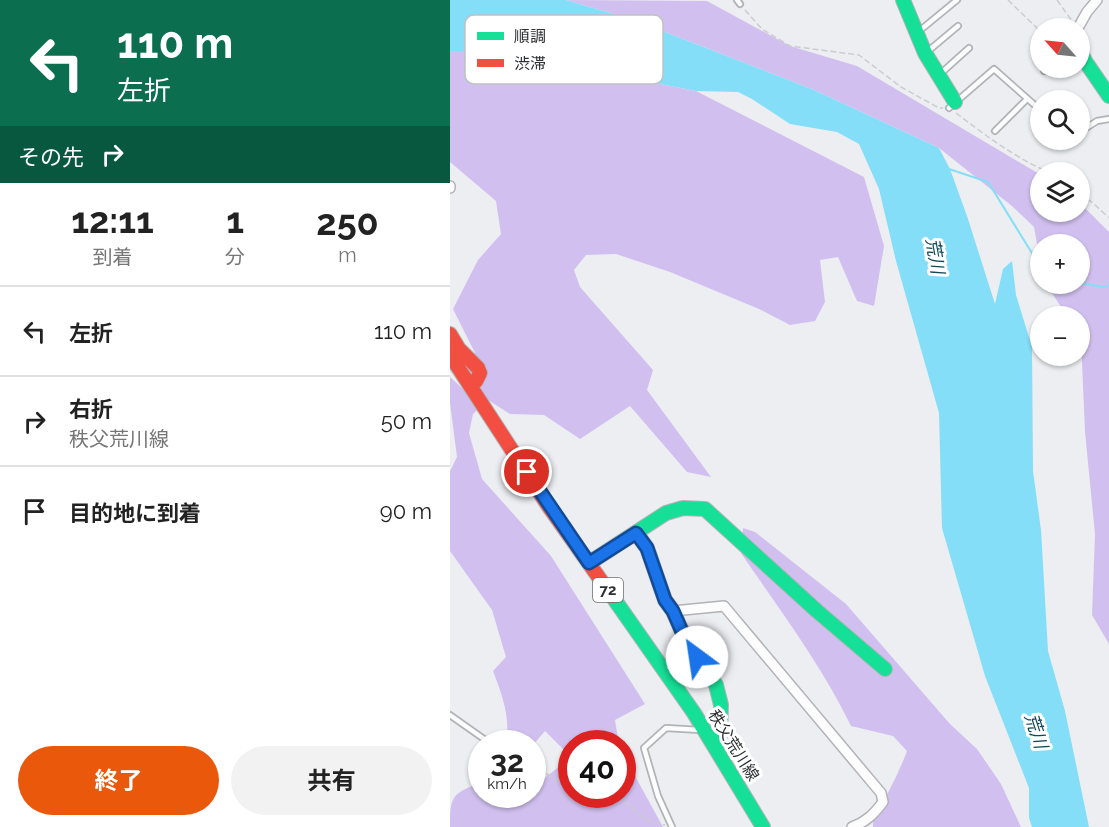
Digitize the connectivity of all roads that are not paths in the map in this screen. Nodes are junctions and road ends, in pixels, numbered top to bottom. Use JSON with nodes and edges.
{"nodes":[{"id":1,"x":903,"y":0,"type":"edge"},
{"id":2,"x":957,"y":0,"type":"edge"},
{"id":3,"x":1097,"y":0,"type":"edge"},
{"id":4,"x":1084,"y":18,"type":"edge"},
{"id":5,"x":958,"y":26,"type":"dead end"},
{"id":6,"x":916,"y":34,"type":"junction"},
{"id":7,"x":969,"y":48,"type":"dead end"},
{"id":8,"x":925,"y":53,"type":"junction"},
{"id":9,"x":1090,"y":69,"type":"edge"},
{"id":10,"x":937,"y":76,"type":"junction"},
{"id":11,"x":1109,"y":96,"type":"edge"},
{"id":12,"x":1026,"y":100,"type":"junction"},
{"id":13,"x":1030,"y":103,"type":"edge"},
{"id":14,"x":952,"y":105,"type":"joint"},
{"id":15,"x":1109,"y":119,"type":"edge"},
{"id":16,"x":1090,"y":126,"type":"edge"},
{"id":17,"x":995,"y":131,"type":"dead end"},
{"id":18,"x":450,"y":334,"type":"edge"},
{"id":19,"x":450,"y":355,"type":"edge"},
{"id":20,"x":470,"y":386,"type":"junction"},
{"id":21,"x":636,"y":533,"type":"junction"},
{"id":22,"x":589,"y":563,"type":"junction"},
{"id":23,"x":673,"y":611,"type":"junction"},
{"id":24,"x":885,"y":669,"type":"dead end"},
{"id":25,"x":450,"y":715,"type":"edge"},
{"id":26,"x":471,"y":730,"type":"edge"},
{"id":27,"x":705,"y":731,"type":"junction"},
{"id":28,"x":716,"y":747,"type":"junction"},
{"id":29,"x":672,"y":826,"type":"edge"},
{"id":30,"x":763,"y":827,"type":"edge"},
{"id":31,"x":852,"y":827,"type":"edge"}],
"edges":[{"from":1,"to":6,"type":"street"},
{"from":2,"to":6,"type":"lane"},
{"from":3,"to":4,"type":"street"},
{"from":5,"to":8,"type":"lane"},
{"from":6,"to":8,"type":"street"},
{"from":7,"to":10,"type":"lane"},
{"from":8,"to":10,"type":"street"},
{"from":9,"to":11,"type":"street"},
{"from":10,"to":14,"type":"street"},
{"from":12,"to":13,"type":"lane"},
{"from":12,"to":14,"type":"lane"},
{"from":12,"to":17,"type":"lane"},
{"from":15,"to":16,"type":"lane"},
{"from":18,"to":20,"type":"street"},
{"from":19,"to":20,"type":"street","name":"秩父荒川線","number":"72"},
{"from":20,"to":22,"type":"street","name":"秩父荒川線","number":"72"},
{"from":21,"to":22,"type":"street"},
{"from":21,"to":23,"type":"street"},
{"from":21,"to":24,"type":"street"},
{"from":22,"to":27,"type":"street","name":"秩父荒川線","number":"72"},
{"from":23,"to":28,"type":"street"},
{"from":23,"to":31,"type":"street"},
{"from":25,"to":26,"type":"lane"},
{"from":27,"to":28,"type":"street","name":"秩父荒川線","number":"72"},
{"from":27,"to":29,"type":"lane"},
{"from":28,"to":30,"type":"street","name":"秩父荒川線","number":"72"}]}
